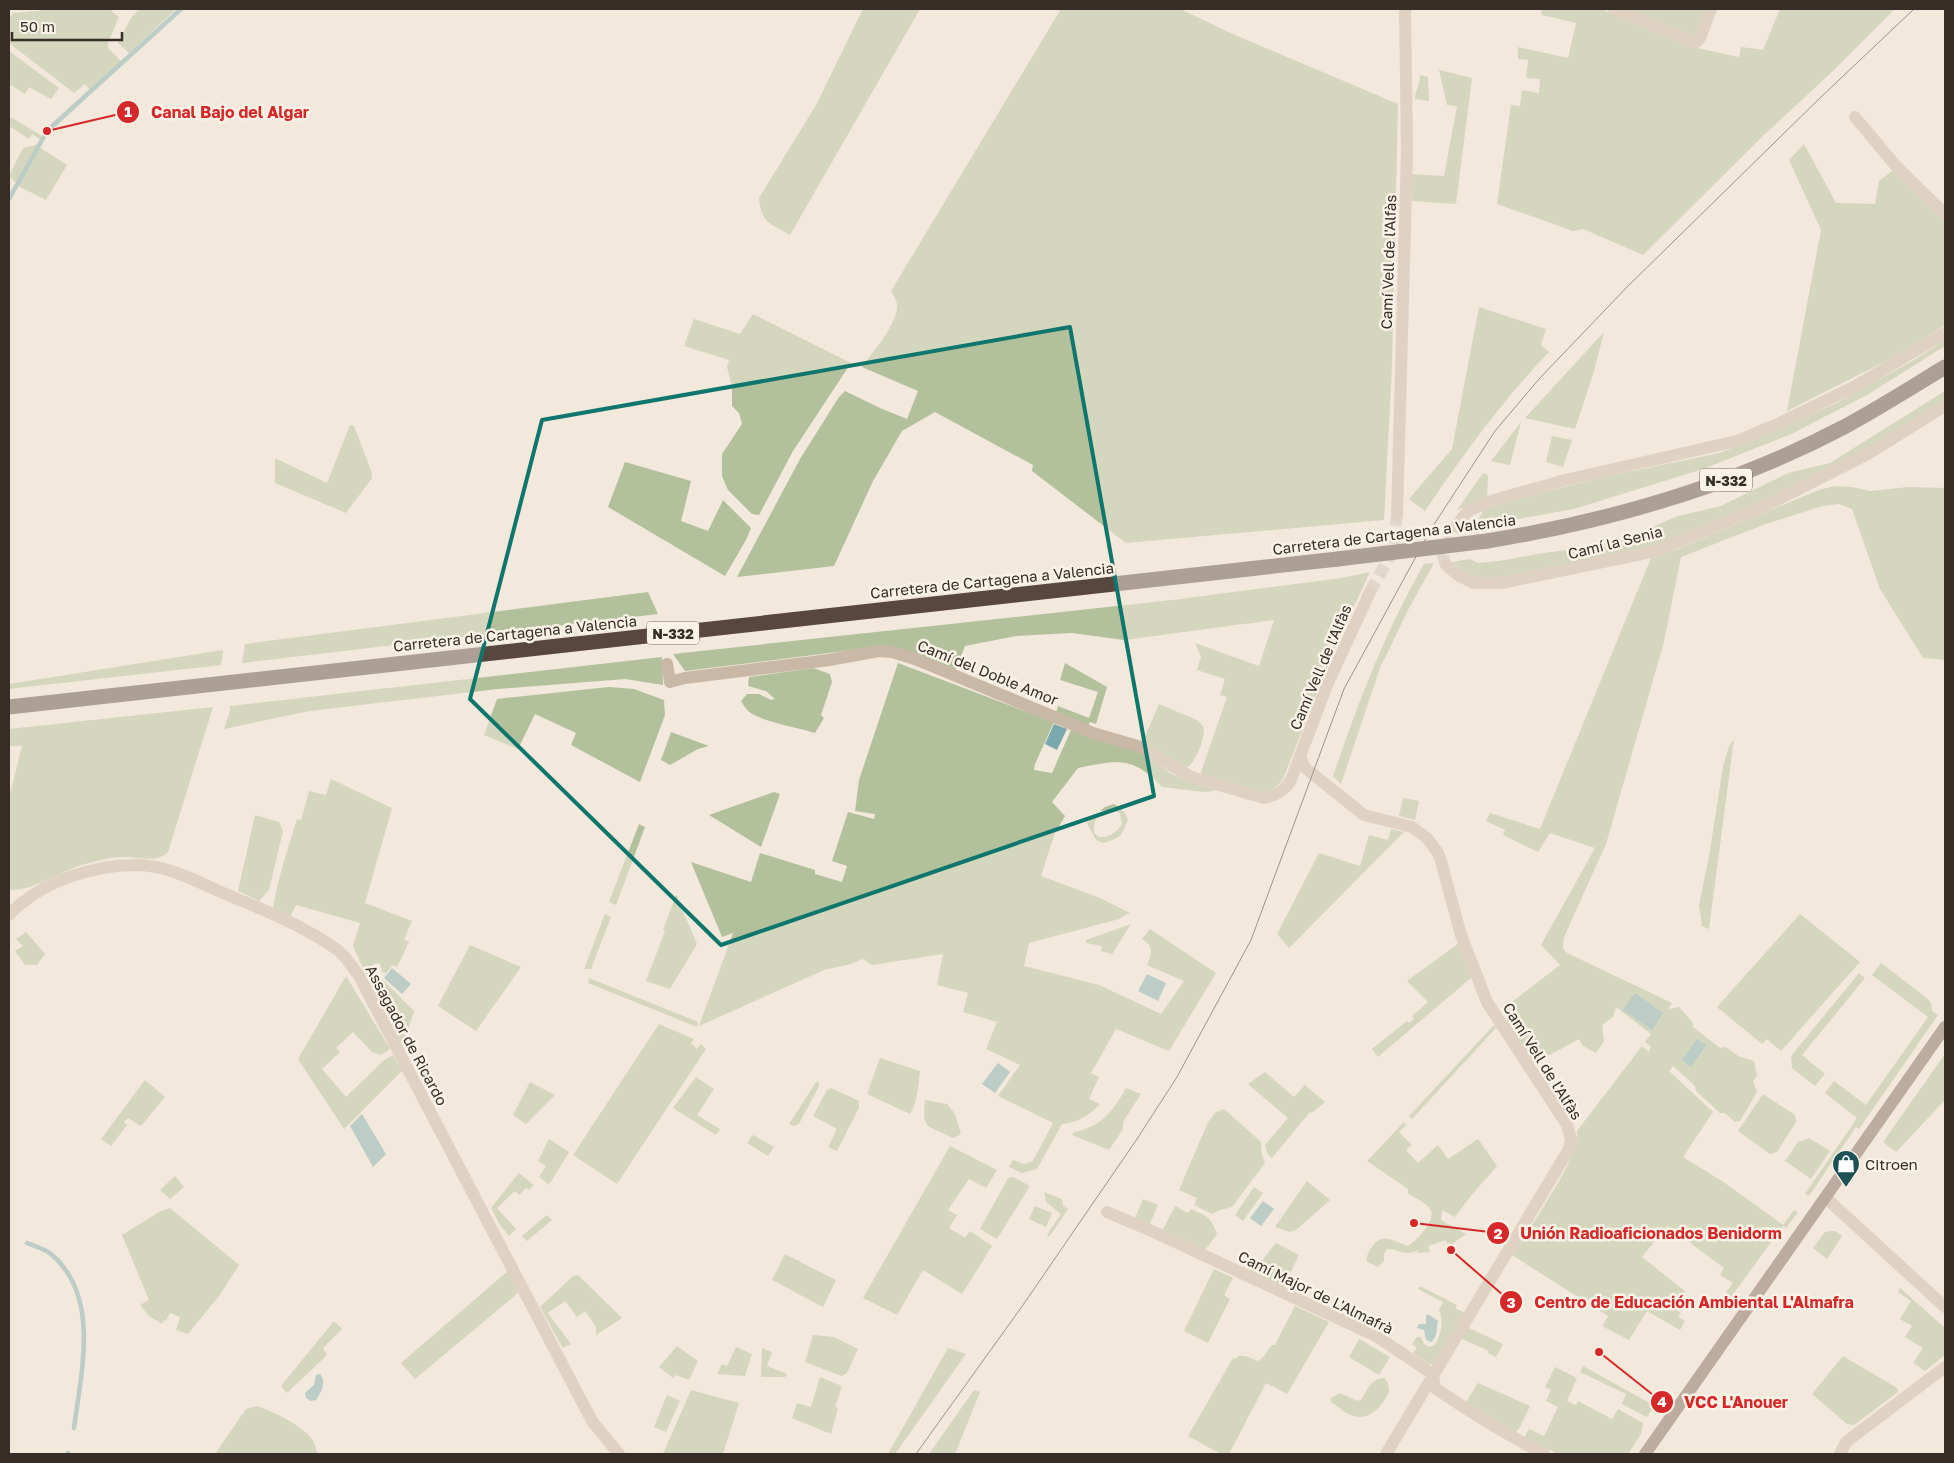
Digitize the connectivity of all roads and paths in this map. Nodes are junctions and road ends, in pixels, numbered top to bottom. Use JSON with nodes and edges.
{"nodes":[{"id":1,"x":1405,"y":9,"type":"edge"},
{"id":2,"x":1614,"y":9,"type":"edge"},
{"id":3,"x":1712,"y":9,"type":"edge"},
{"id":4,"x":1855,"y":117,"type":"dead end"},
{"id":5,"x":1945,"y":214,"type":"edge"},
{"id":6,"x":1945,"y":333,"type":"edge"},
{"id":7,"x":1945,"y":366,"type":"edge"},
{"id":8,"x":1945,"y":406,"type":"edge"},
{"id":9,"x":1397,"y":515,"type":"tunnel mouth"},
{"id":10,"x":1456,"y":526,"type":"tunnel mouth"},
{"id":11,"x":1446,"y":565,"type":"dead end"},
{"id":12,"x":1370,"y":592,"type":"tunnel mouth"},
{"id":13,"x":666,"y":664,"type":"dead end"},
{"id":14,"x":9,"y":707,"type":"edge"},
{"id":15,"x":1300,"y":755,"type":"junction"},
{"id":16,"x":1314,"y":775,"type":"junction"},
{"id":17,"x":1291,"y":780,"type":"junction"},
{"id":18,"x":9,"y":915,"type":"edge"},
{"id":19,"x":1945,"y":1027,"type":"edge"},
{"id":20,"x":1826,"y":1198,"type":"junction"},
{"id":21,"x":1107,"y":1212,"type":"dead end"},
{"id":22,"x":1945,"y":1307,"type":"edge"},
{"id":23,"x":1945,"y":1367,"type":"edge"},
{"id":24,"x":1433,"y":1374,"type":"junction"},
{"id":25,"x":619,"y":1454,"type":"edge"},
{"id":26,"x":1386,"y":1454,"type":"edge"},
{"id":27,"x":1544,"y":1454,"type":"edge"},
{"id":28,"x":1645,"y":1454,"type":"edge"},
{"id":29,"x":1840,"y":1454,"type":"edge"}],
"edges":[{"from":1,"to":9,"type":"street","name":"Camí Vell de l'Alfàs"},
{"from":2,"to":3,"type":"street"},
{"from":4,"to":5,"type":"street"},
{"from":6,"to":10,"type":"street"},
{"from":7,"to":14,"type":"highway","name":"Carretera de Cartagena a Valencia","number":"N-332","bridge":true},
{"from":8,"to":11,"type":"street","name":"Camí la Senia"},
{"from":12,"to":15,"type":"street","name":"Camí Vell de l'Alfàs"},
{"from":13,"to":17,"type":"street","name":"Camí del Doble Amor"},
{"from":15,"to":16,"type":"street","name":"Camí Vell de l'Alfàs"},
{"from":15,"to":17,"type":"street","name":"Camí Vell de l'Alfàs"},
{"from":16,"to":17,"type":"street"},
{"from":16,"to":24,"type":"street","name":"Camí Vell de l'Alfàs"},
{"from":18,"to":25,"type":"street","name":"Assagador de Ricardo"},
{"from":19,"to":20,"type":"main road"},
{"from":20,"to":22,"type":"street"},
{"from":20,"to":28,"type":"main road"},
{"from":21,"to":24,"type":"street","name":"Camí Major de L'Almafrà"},
{"from":23,"to":29,"type":"street"},
{"from":24,"to":26,"type":"street","name":"Camí Vell de l'Alfàs"},
{"from":24,"to":27,"type":"street","name":"Camí Major de L'Almafrà"}]}
